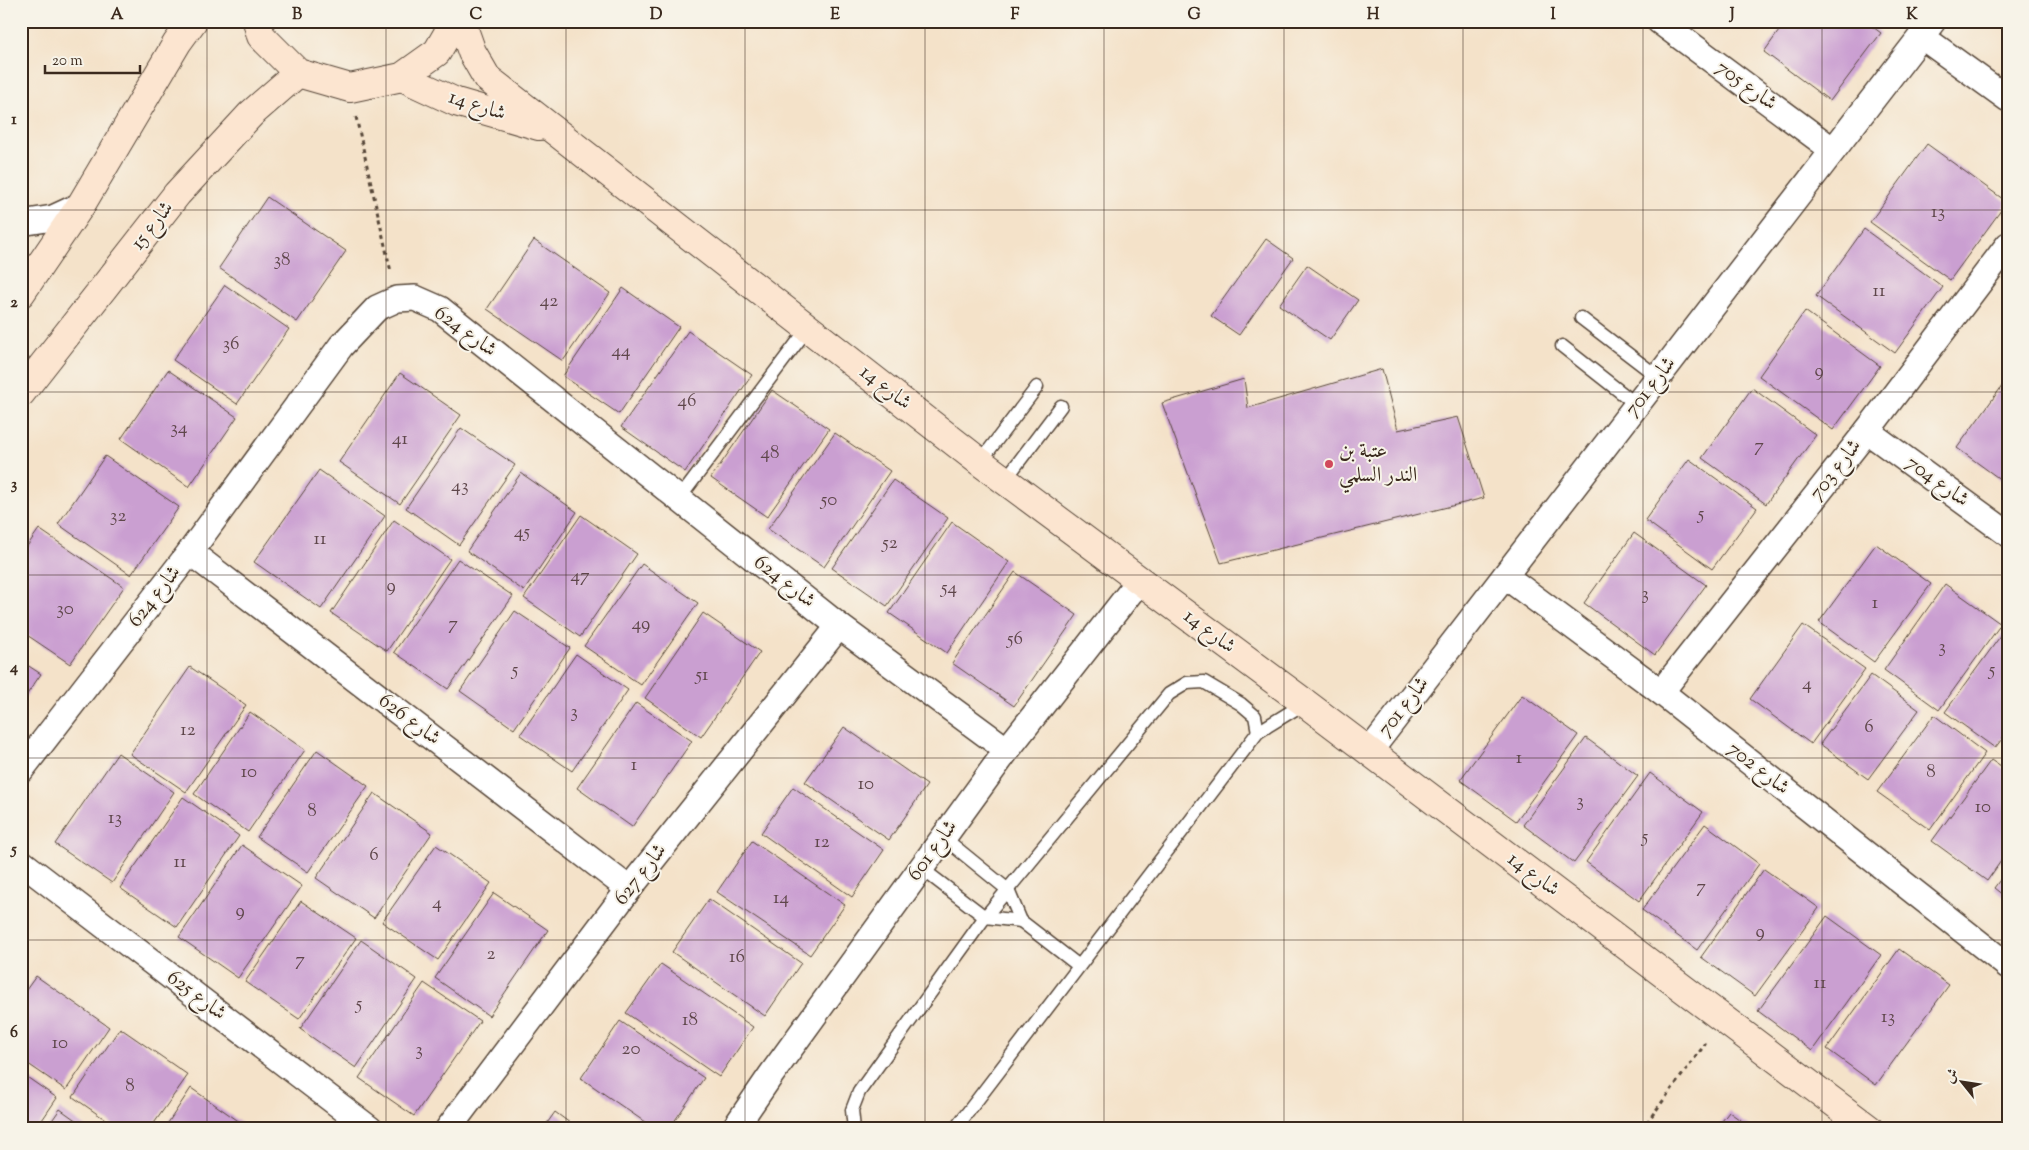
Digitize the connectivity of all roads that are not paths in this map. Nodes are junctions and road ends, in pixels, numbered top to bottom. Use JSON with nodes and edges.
{"nodes":[{"id":1,"x":192,"y":21,"type":"edge"},
{"id":2,"x":257,"y":21,"type":"edge"},
{"id":3,"x":455,"y":21,"type":"edge"},
{"id":4,"x":461,"y":21,"type":"edge"},
{"id":5,"x":1673,"y":25,"type":"edge"},
{"id":6,"x":1927,"y":29,"type":"edge"},
{"id":7,"x":298,"y":73,"type":"junction"},
{"id":8,"x":402,"y":77,"type":"junction"},
{"id":9,"x":2008,"y":99,"type":"edge"},
{"id":10,"x":553,"y":130,"type":"junction"},
{"id":11,"x":1833,"y":150,"type":"junction"},
{"id":12,"x":81,"y":205,"type":"junction"},
{"id":13,"x":21,"y":223,"type":"edge"},
{"id":14,"x":2008,"y":245,"type":"edge"},
{"id":15,"x":21,"y":294,"type":"edge"},
{"id":16,"x":1581,"y":318,"type":"dead end"},
{"id":17,"x":808,"y":328,"type":"junction"},
{"id":18,"x":1562,"y":346,"type":"dead end"},
{"id":19,"x":1658,"y":377,"type":"junction"},
{"id":20,"x":1037,"y":387,"type":"dead end"},
{"id":21,"x":21,"y":393,"type":"edge"},
{"id":22,"x":1637,"y":405,"type":"junction"},
{"id":23,"x":1061,"y":406,"type":"dead end"},
{"id":24,"x":1867,"y":431,"type":"junction"},
{"id":25,"x":980,"y":462,"type":"junction"},
{"id":26,"x":1005,"y":480,"type":"junction"},
{"id":27,"x":679,"y":499,"type":"junction"},
{"id":28,"x":2008,"y":534,"type":"edge"},
{"id":29,"x":190,"y":552,"type":"junction"},
{"id":30,"x":1505,"y":576,"type":"junction"},
{"id":31,"x":1140,"y":580,"type":"junction"},
{"id":32,"x":839,"y":626,"type":"junction"},
{"id":33,"x":1661,"y":692,"type":"junction"},
{"id":34,"x":1305,"y":703,"type":"junction"},
{"id":35,"x":1258,"y":732,"type":"junction"},
{"id":36,"x":1007,"y":750,"type":"junction"},
{"id":37,"x":1370,"y":752,"type":"junction"},
{"id":38,"x":21,"y":770,"type":"edge"},
{"id":39,"x":944,"y":838,"type":"junction"},
{"id":40,"x":21,"y":862,"type":"edge"},
{"id":41,"x":921,"y":868,"type":"junction"},
{"id":42,"x":629,"y":889,"type":"junction"},
{"id":43,"x":1008,"y":890,"type":"junction"},
{"id":44,"x":985,"y":917,"type":"junction"},
{"id":45,"x":1021,"y":921,"type":"junction"},
{"id":46,"x":1079,"y":966,"type":"junction"},
{"id":47,"x":2008,"y":966,"type":"edge"},
{"id":48,"x":370,"y":1129,"type":"edge"},
{"id":49,"x":448,"y":1129,"type":"edge"},
{"id":50,"x":734,"y":1129,"type":"edge"},
{"id":51,"x":854,"y":1129,"type":"edge"},
{"id":52,"x":955,"y":1129,"type":"edge"},
{"id":53,"x":1869,"y":1129,"type":"edge"}],
"edges":[{"from":1,"to":12,"type":"street"},
{"from":2,"to":7,"type":"street"},
{"from":3,"to":8,"type":"street"},
{"from":4,"to":10,"type":"street","name":"شارع 14"},
{"from":5,"to":11,"type":"street","name":"شارع 705"},
{"from":6,"to":9,"type":"street"},
{"from":6,"to":11,"type":"street","name":"شارع 701"},
{"from":7,"to":8,"type":"street"},
{"from":7,"to":21,"type":"street","name":"شارع 15"},
{"from":8,"to":10,"type":"street","name":"شارع 14"},
{"from":10,"to":17,"type":"street","name":"شارع 14"},
{"from":11,"to":19,"type":"street","name":"شارع 701"},
{"from":12,"to":13,"type":"street"},
{"from":12,"to":15,"type":"street"},
{"from":14,"to":24,"type":"street","name":"شارع 703"},
{"from":16,"to":19,"type":"lane"},
{"from":17,"to":25,"type":"street","name":"شارع 14"},
{"from":17,"to":27,"type":"lane"},
{"from":18,"to":22,"type":"lane"},
{"from":19,"to":22,"type":"street","name":"شارع 701"},
{"from":20,"to":25,"type":"lane"},
{"from":22,"to":30,"type":"street","name":"شارع 701"},
{"from":23,"to":26,"type":"lane"},
{"from":24,"to":28,"type":"street","name":"شارع 704"},
{"from":24,"to":33,"type":"street","name":"شارع 703"},
{"from":25,"to":26,"type":"street","name":"شارع 14"},
{"from":26,"to":31,"type":"street","name":"شارع 14"},
{"from":27,"to":29,"type":"street","name":"شارع 624"},
{"from":27,"to":32,"type":"street","name":"شارع 624"},
{"from":29,"to":38,"type":"street","name":"شارع 624"},
{"from":29,"to":42,"type":"street","name":"شارع 626"},
{"from":30,"to":33,"type":"street","name":"شارع 702"},
{"from":30,"to":37,"type":"street","name":"شارع 701"},
{"from":31,"to":34,"type":"street","name":"شارع 14"},
{"from":31,"to":36,"type":"street","name":"شارع 601"},
{"from":32,"to":36,"type":"street","name":"شارع 624"},
{"from":32,"to":42,"type":"street","name":"شارع 627"},
{"from":33,"to":47,"type":"street","name":"شارع 702"},
{"from":34,"to":35,"type":"lane"},
{"from":34,"to":37,"type":"street","name":"شارع 14"},
{"from":35,"to":43,"type":"lane"},
{"from":35,"to":46,"type":"lane"},
{"from":36,"to":39,"type":"street","name":"شارع 601"},
{"from":37,"to":53,"type":"street","name":"شارع 14"},
{"from":39,"to":41,"type":"street","name":"شارع 601"},
{"from":39,"to":43,"type":"lane"},
{"from":40,"to":48,"type":"street","name":"شارع 625"},
{"from":41,"to":44,"type":"lane"},
{"from":41,"to":50,"type":"street","name":"شارع 601"},
{"from":42,"to":49,"type":"street","name":"شارع 627"},
{"from":43,"to":44,"type":"lane"},
{"from":43,"to":45,"type":"lane"},
{"from":44,"to":45,"type":"lane"},
{"from":44,"to":51,"type":"lane"},
{"from":45,"to":46,"type":"lane"},
{"from":46,"to":52,"type":"lane"}]}
